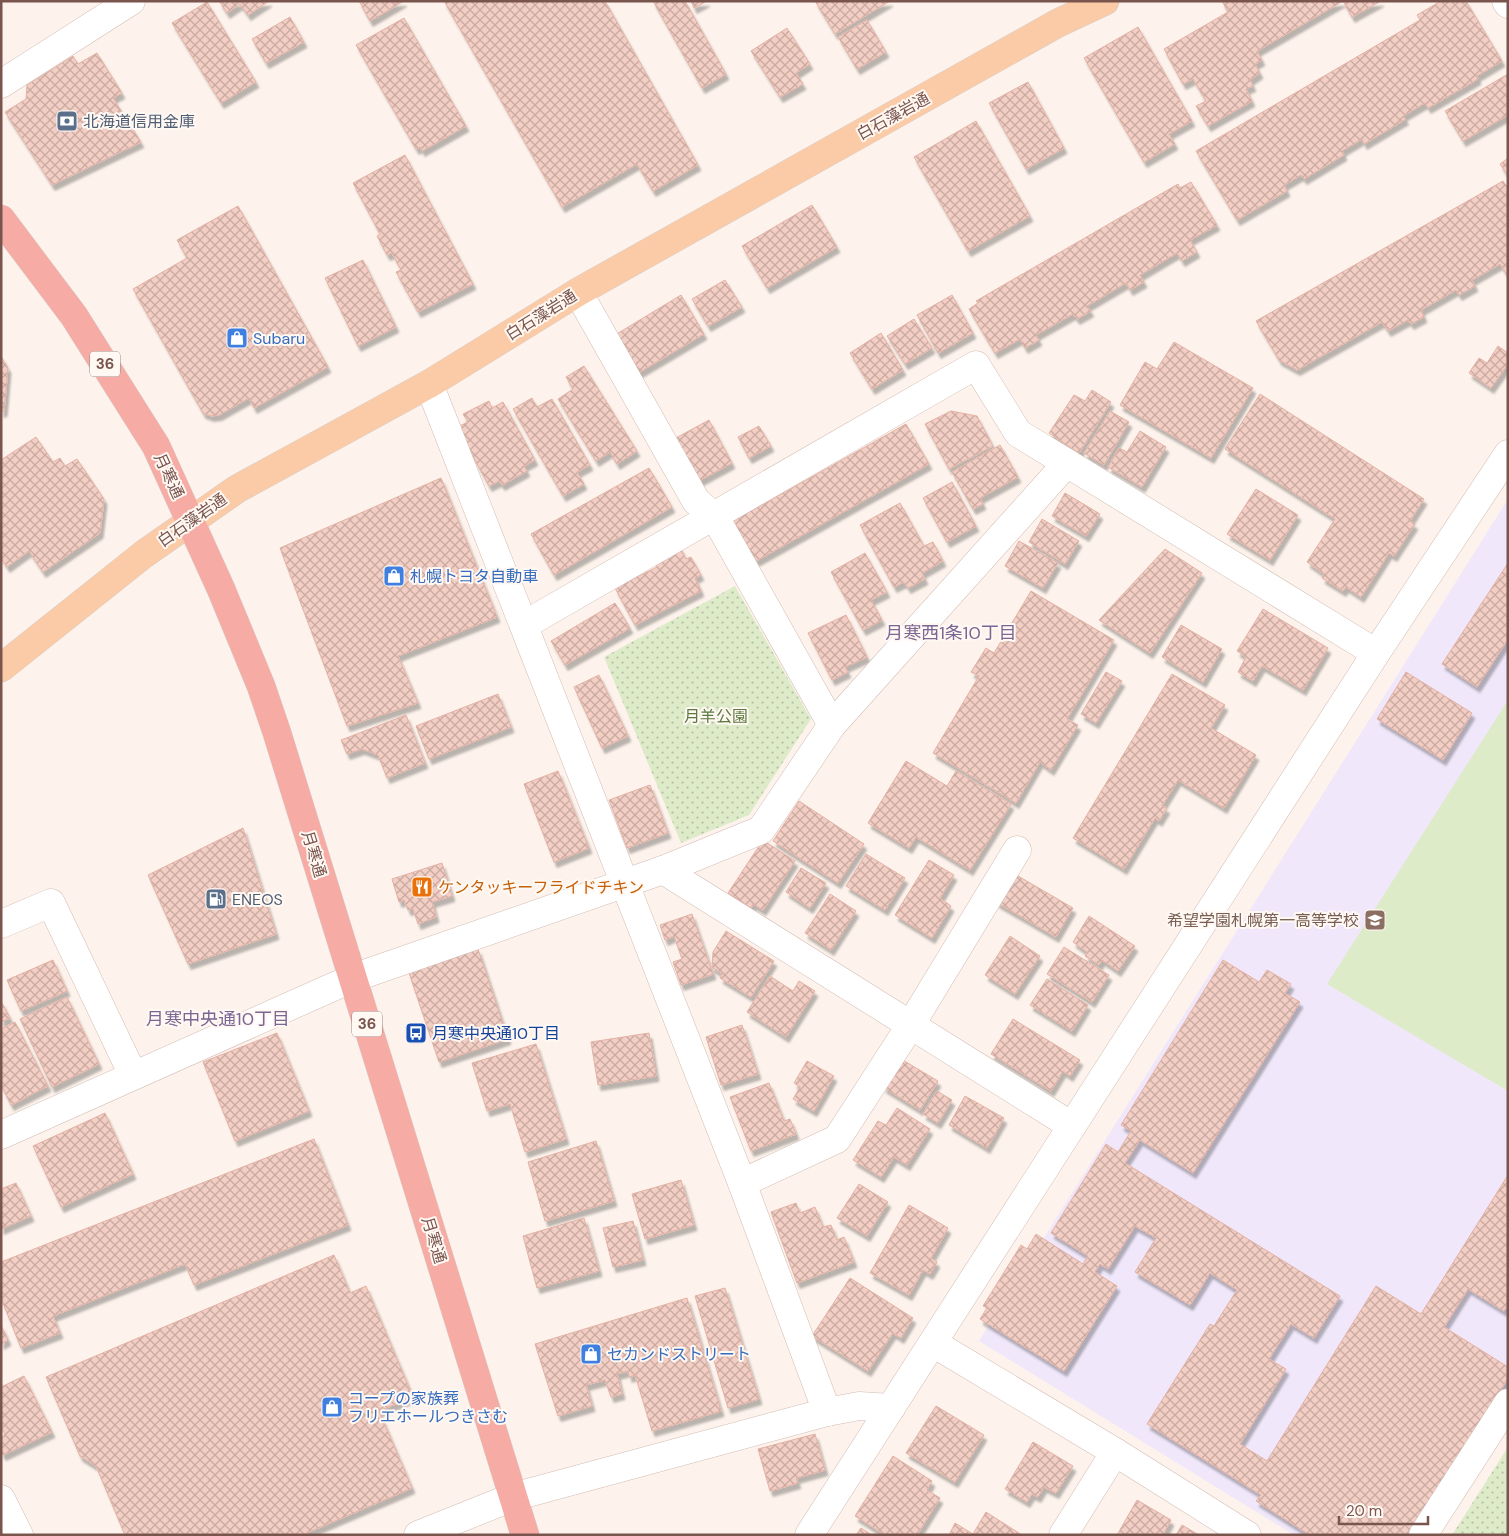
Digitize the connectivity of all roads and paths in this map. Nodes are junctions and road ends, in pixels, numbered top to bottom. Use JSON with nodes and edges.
{"nodes":[{"id":1,"x":131,"y":1,"type":"edge"},
{"id":2,"x":1105,"y":1,"type":"edge"},
{"id":3,"x":1,"y":84,"type":"edge"},
{"id":4,"x":1,"y":219,"type":"edge"},
{"id":5,"x":578,"y":292,"type":"junction"},
{"id":6,"x":429,"y":384,"type":"junction"},
{"id":7,"x":1508,"y":454,"type":"edge"},
{"id":8,"x":1067,"y":463,"type":"junction"},
{"id":9,"x":715,"y":517,"type":"junction"},
{"id":10,"x":190,"y":521,"type":"junction"},
{"id":11,"x":524,"y":625,"type":"junction"},
{"id":12,"x":1376,"y":653,"type":"junction"},
{"id":13,"x":1,"y":668,"type":"edge"},
{"id":14,"x":832,"y":725,"type":"junction"},
{"id":15,"x":1017,"y":850,"type":"dead end"},
{"id":16,"x":663,"y":870,"type":"junction"},
{"id":17,"x":624,"y":882,"type":"junction"},
{"id":18,"x":1,"y":924,"type":"edge"},
{"id":19,"x":353,"y":978,"type":"junction"},
{"id":20,"x":910,"y":1026,"type":"junction"},
{"id":21,"x":133,"y":1075,"type":"junction"},
{"id":22,"x":1072,"y":1126,"type":"junction"},
{"id":23,"x":1,"y":1135,"type":"edge"},
{"id":24,"x":742,"y":1183,"type":"junction"},
{"id":25,"x":933,"y":1343,"type":"junction"},
{"id":26,"x":1508,"y":1403,"type":"edge"},
{"id":27,"x":891,"y":1408,"type":"junction"},
{"id":28,"x":827,"y":1412,"type":"junction"},
{"id":29,"x":1115,"y":1452,"type":"junction"},
{"id":30,"x":513,"y":1497,"type":"junction"},
{"id":31,"x":1,"y":1499,"type":"edge"},
{"id":32,"x":19,"y":1535,"type":"edge"},
{"id":33,"x":418,"y":1535,"type":"edge"},
{"id":34,"x":525,"y":1535,"type":"edge"},
{"id":35,"x":809,"y":1535,"type":"edge"},
{"id":36,"x":1063,"y":1535,"type":"edge"},
{"id":37,"x":1247,"y":1535,"type":"edge"},
{"id":38,"x":1423,"y":1535,"type":"edge"}],
"edges":[{"from":1,"to":3,"type":"street"},
{"from":2,"to":5,"type":"main road","name":"白石藻岩通"},
{"from":4,"to":10,"type":"highway","name":"月寒通","number":"36"},
{"from":5,"to":6,"type":"main road","name":"白石藻岩通"},
{"from":5,"to":9,"type":"street"},
{"from":6,"to":10,"type":"main road","name":"白石藻岩通"},
{"from":6,"to":11,"type":"street"},
{"from":7,"to":12,"type":"street"},
{"from":8,"to":9,"type":"street"},
{"from":8,"to":12,"type":"street"},
{"from":8,"to":14,"type":"street"},
{"from":9,"to":11,"type":"street"},
{"from":9,"to":14,"type":"street"},
{"from":10,"to":13,"type":"main road","name":"白石藻岩通"},
{"from":10,"to":19,"type":"highway","name":"月寒通","number":"36"},
{"from":11,"to":17,"type":"street"},
{"from":12,"to":22,"type":"street"},
{"from":14,"to":16,"type":"street"},
{"from":15,"to":20,"type":"street"},
{"from":16,"to":17,"type":"street"},
{"from":16,"to":20,"type":"street"},
{"from":17,"to":19,"type":"street"},
{"from":17,"to":24,"type":"street"},
{"from":18,"to":21,"type":"street"},
{"from":19,"to":21,"type":"street"},
{"from":19,"to":30,"type":"highway","name":"月寒通","number":"36"},
{"from":20,"to":22,"type":"street"},
{"from":20,"to":24,"type":"street"},
{"from":21,"to":23,"type":"street"},
{"from":22,"to":25,"type":"street"},
{"from":24,"to":28,"type":"street"},
{"from":25,"to":27,"type":"street"},
{"from":25,"to":29,"type":"street"},
{"from":26,"to":38,"type":"street"},
{"from":27,"to":28,"type":"street"},
{"from":27,"to":35,"type":"street"},
{"from":28,"to":30,"type":"street"},
{"from":29,"to":36,"type":"street"},
{"from":29,"to":37,"type":"street"},
{"from":30,"to":33,"type":"street"},
{"from":30,"to":34,"type":"highway","name":"月寒通","number":"36"},
{"from":31,"to":32,"type":"street"}]}
